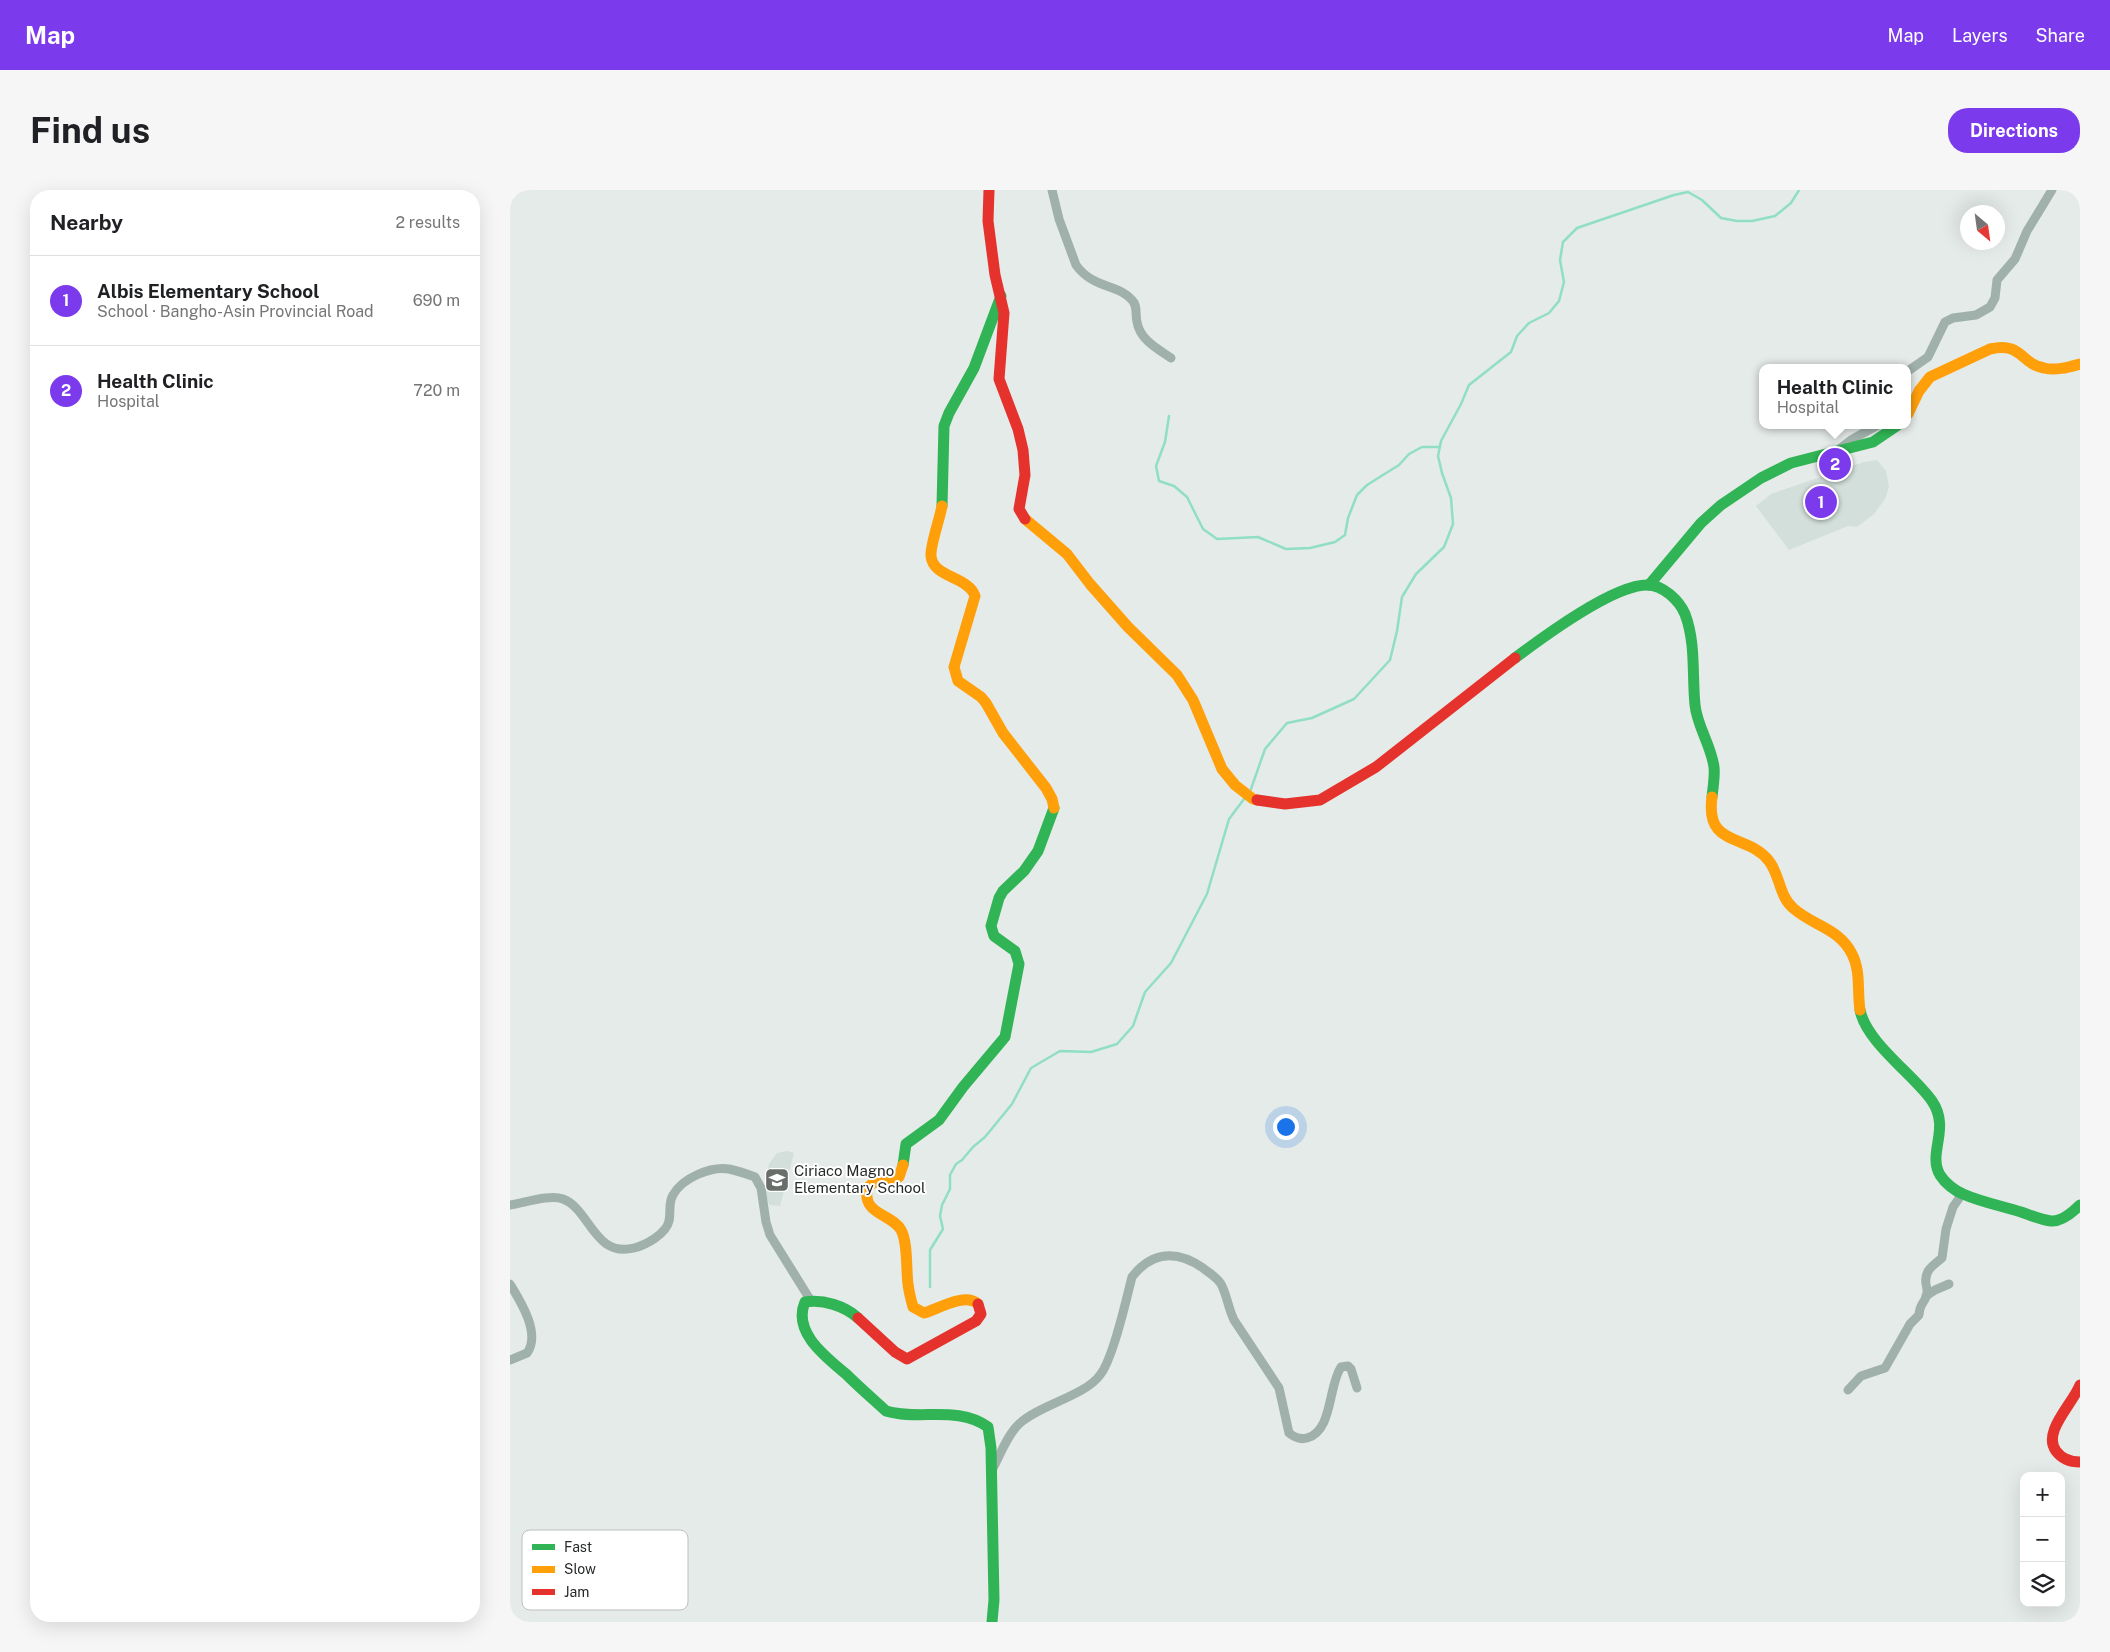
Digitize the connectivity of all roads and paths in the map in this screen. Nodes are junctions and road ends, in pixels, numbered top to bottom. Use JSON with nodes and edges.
{"nodes":[{"id":1,"x":989,"y":190,"type":"edge"},
{"id":2,"x":1052,"y":190,"type":"edge"},
{"id":3,"x":2052,"y":190,"type":"edge"},
{"id":4,"x":1001,"y":296,"type":"junction"},
{"id":5,"x":1172,"y":358,"type":"dead end"},
{"id":6,"x":2080,"y":364,"type":"edge"},
{"id":7,"x":1911,"y":369,"type":"edge"},
{"id":8,"x":1911,"y":408,"type":"edge"},
{"id":9,"x":1871,"y":429,"type":"edge"},
{"id":10,"x":1892,"y":429,"type":"edge"},
{"id":11,"x":1834,"y":453,"type":"junction"},
{"id":12,"x":1648,"y":585,"type":"junction"},
{"id":13,"x":1962,"y":1194,"type":"junction"},
{"id":14,"x":510,"y":1205,"type":"edge"},
{"id":15,"x":2080,"y":1205,"type":"edge"},
{"id":16,"x":510,"y":1284,"type":"edge"},
{"id":17,"x":1949,"y":1284,"type":"dead end"},
{"id":18,"x":1926,"y":1296,"type":"junction"},
{"id":19,"x":811,"y":1300,"type":"junction"},
{"id":20,"x":510,"y":1360,"type":"edge"},
{"id":21,"x":2080,"y":1385,"type":"edge"},
{"id":22,"x":1357,"y":1388,"type":"dead end"},
{"id":23,"x":1848,"y":1390,"type":"dead end"},
{"id":24,"x":2080,"y":1462,"type":"edge"},
{"id":25,"x":990,"y":1474,"type":"junction"},
{"id":26,"x":992,"y":1622,"type":"edge"}],
"edges":[{"from":1,"to":4,"type":"street"},
{"from":2,"to":5,"type":"street"},
{"from":3,"to":7,"type":"street"},
{"from":4,"to":12,"type":"street"},
{"from":4,"to":19,"type":"street"},
{"from":6,"to":8,"type":"street"},
{"from":9,"to":11,"type":"street"},
{"from":10,"to":11,"type":"street"},
{"from":11,"to":12,"type":"street"},
{"from":12,"to":13,"type":"street"},
{"from":13,"to":15,"type":"street"},
{"from":13,"to":18,"type":"street"},
{"from":14,"to":19,"type":"street"},
{"from":16,"to":20,"type":"street"},
{"from":17,"to":18,"type":"street"},
{"from":18,"to":23,"type":"street"},
{"from":19,"to":25,"type":"street"},
{"from":21,"to":24,"type":"street"},
{"from":22,"to":25,"type":"street"},
{"from":25,"to":26,"type":"street"}]}
